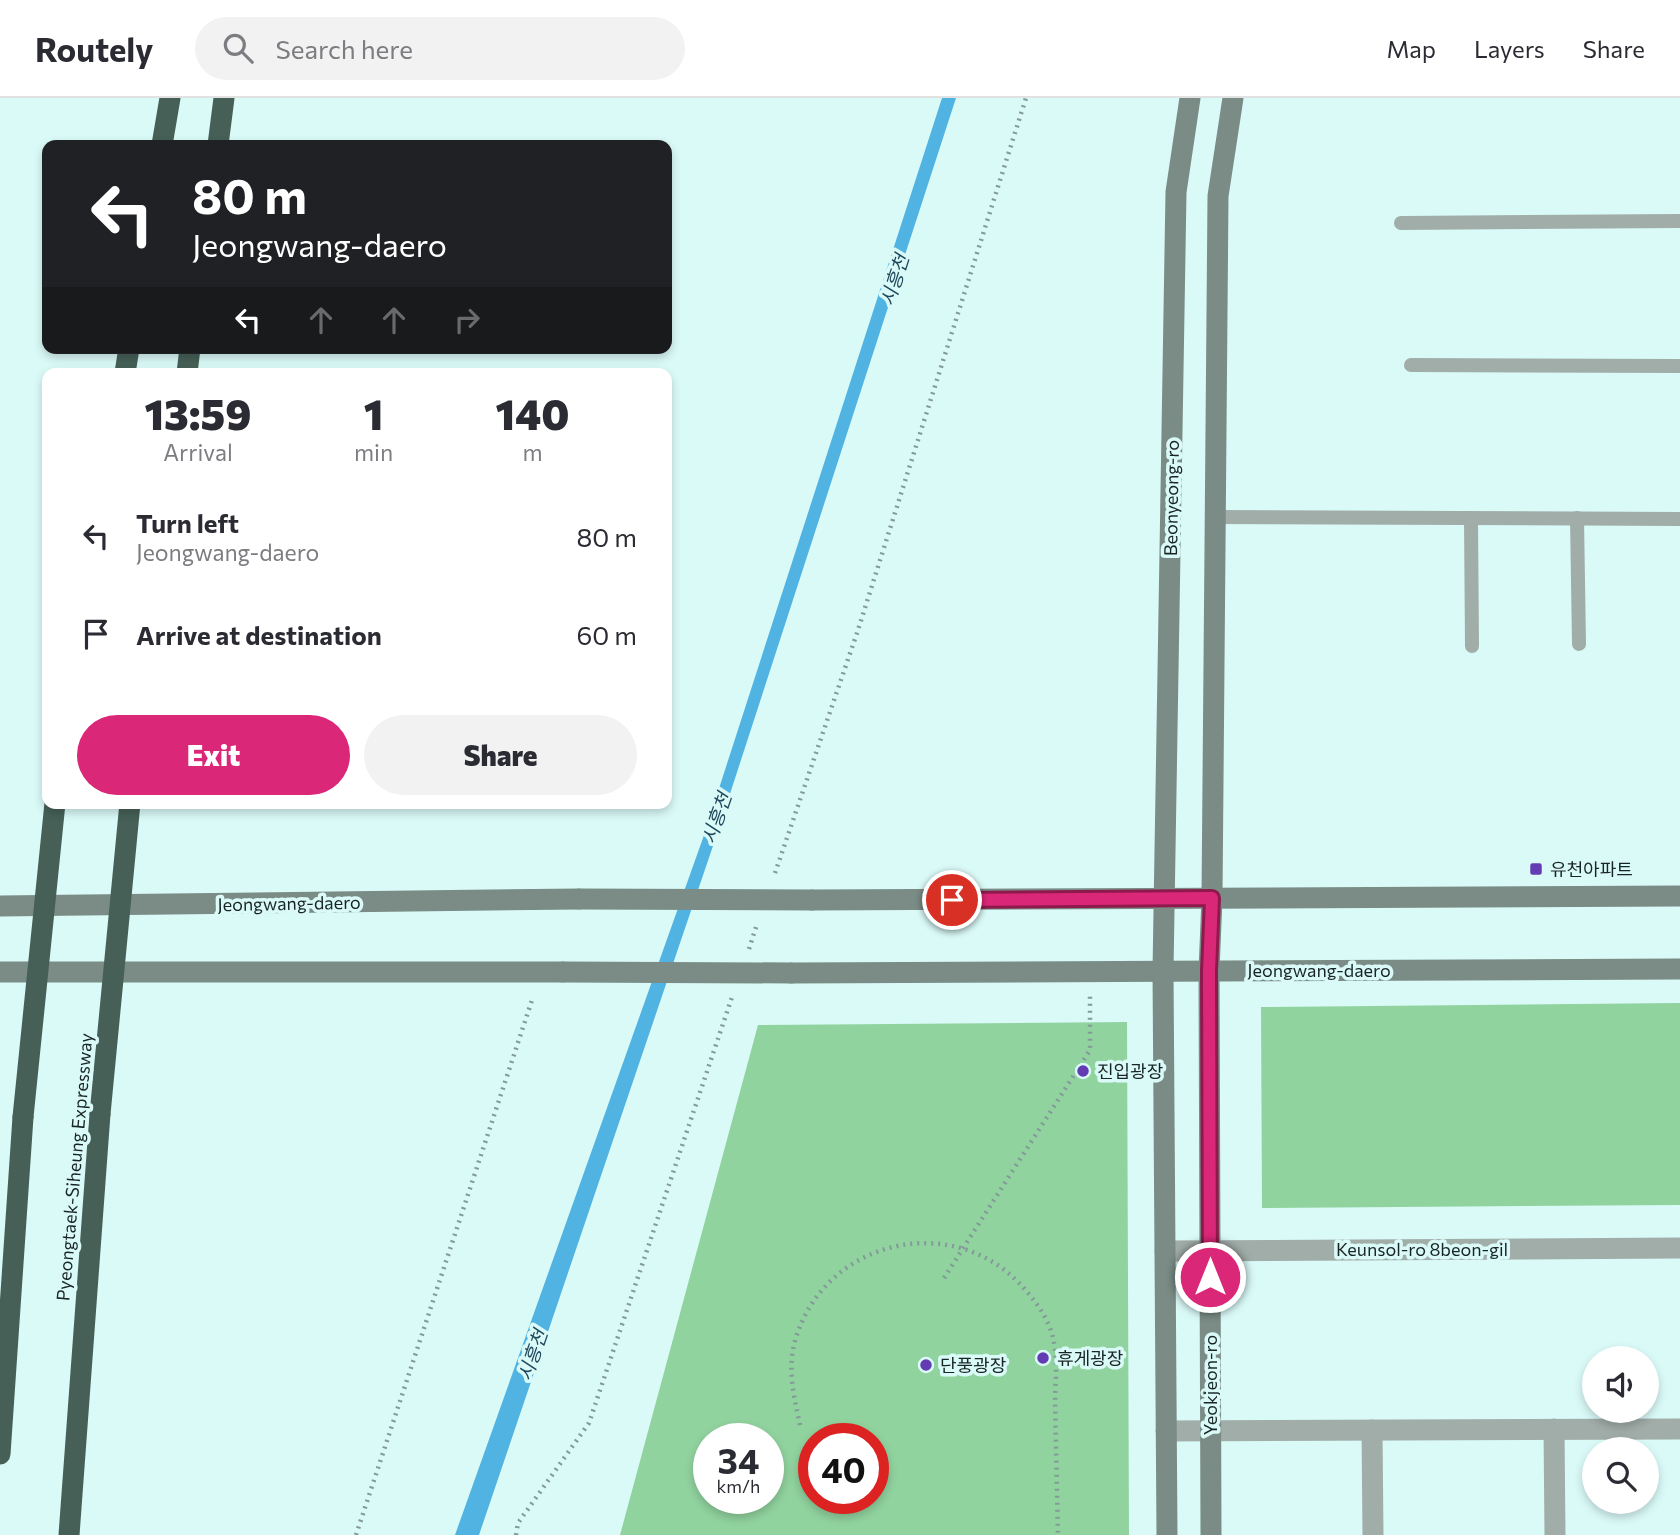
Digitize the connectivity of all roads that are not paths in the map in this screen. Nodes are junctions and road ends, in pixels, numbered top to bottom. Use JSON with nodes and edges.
{"nodes":[{"id":1,"x":170,"y":98,"type":"edge"},
{"id":2,"x":224,"y":98,"type":"edge"},
{"id":3,"x":1190,"y":98,"type":"edge"},
{"id":4,"x":1233,"y":98,"type":"edge"},
{"id":5,"x":163,"y":140,"type":"edge"},
{"id":6,"x":219,"y":140,"type":"edge"},
{"id":7,"x":1680,"y":221,"type":"edge"},
{"id":8,"x":1401,"y":223,"type":"dead end"},
{"id":9,"x":1411,"y":365,"type":"dead end"},
{"id":10,"x":1680,"y":366,"type":"edge"},
{"id":11,"x":1215,"y":517,"type":"junction"},
{"id":12,"x":1471,"y":518,"type":"junction"},
{"id":13,"x":1577,"y":518,"type":"junction"},
{"id":14,"x":1680,"y":519,"type":"edge"},
{"id":15,"x":1579,"y":644,"type":"dead end"},
{"id":16,"x":1472,"y":646,"type":"dead end"},
{"id":17,"x":54,"y":809,"type":"edge"},
{"id":18,"x":129,"y":809,"type":"edge"},
{"id":19,"x":1680,"y":895,"type":"edge"},
{"id":20,"x":1165,"y":898,"type":"junction"},
{"id":21,"x":1212,"y":898,"type":"junction"},
{"id":22,"x":0,"y":906,"type":"edge"},
{"id":23,"x":1680,"y":969,"type":"edge"},
{"id":24,"x":1163,"y":971,"type":"junction"},
{"id":25,"x":1209,"y":971,"type":"junction"},
{"id":26,"x":0,"y":972,"type":"edge"},
{"id":27,"x":1680,"y":1248,"type":"edge"},
{"id":28,"x":1165,"y":1251,"type":"junction"},
{"id":29,"x":1210,"y":1251,"type":"junction"},
{"id":30,"x":1554,"y":1429,"type":"junction"},
{"id":31,"x":1680,"y":1429,"type":"edge"},
{"id":32,"x":1211,"y":1430,"type":"junction"},
{"id":33,"x":1372,"y":1430,"type":"junction"},
{"id":34,"x":1166,"y":1431,"type":"junction"},
{"id":35,"x":0,"y":1454,"type":"edge"},
{"id":36,"x":69,"y":1535,"type":"edge"},
{"id":37,"x":1167,"y":1535,"type":"edge"},
{"id":38,"x":1211,"y":1535,"type":"edge"},
{"id":39,"x":1373,"y":1535,"type":"edge"},
{"id":40,"x":1555,"y":1535,"type":"edge"}],
"edges":[{"from":1,"to":5,"type":"highway"},
{"from":2,"to":6,"type":"highway"},
{"from":3,"to":20,"type":"street","name":"Beonyeong-ro"},
{"from":4,"to":11,"type":"street"},
{"from":7,"to":8,"type":"lane"},
{"from":9,"to":10,"type":"lane"},
{"from":11,"to":12,"type":"lane"},
{"from":11,"to":21,"type":"street"},
{"from":12,"to":13,"type":"lane"},
{"from":12,"to":16,"type":"lane"},
{"from":13,"to":14,"type":"lane"},
{"from":13,"to":15,"type":"lane"},
{"from":17,"to":35,"type":"highway","bridge":true},
{"from":18,"to":36,"type":"highway","name":"Pyeongtaek-Siheung Expressway","bridge":true},
{"from":19,"to":21,"type":"street"},
{"from":20,"to":21,"type":"street"},
{"from":20,"to":22,"type":"street","name":"Jeongwang-daero","bridge":true},
{"from":20,"to":24,"type":"street"},
{"from":21,"to":25,"type":"street","name":"Yeokjeon-ro"},
{"from":23,"to":25,"type":"street","name":"Jeongwang-daero"},
{"from":24,"to":25,"type":"street","name":"Jeongwang-daero"},
{"from":24,"to":26,"type":"street","name":"Jeongwang-daero","bridge":true},
{"from":24,"to":28,"type":"street"},
{"from":25,"to":29,"type":"street","name":"Yeokjeon-ro"},
{"from":27,"to":29,"type":"street","name":"Keunsol-ro 8beon-gil"},
{"from":28,"to":29,"type":"street","name":"Keunsol-ro 8beon-gil"},
{"from":28,"to":34,"type":"street"},
{"from":29,"to":32,"type":"street","name":"Yeokjeon-ro"},
{"from":30,"to":31,"type":"street"},
{"from":30,"to":33,"type":"street"},
{"from":30,"to":40,"type":"street"},
{"from":32,"to":33,"type":"street"},
{"from":32,"to":34,"type":"street"},
{"from":32,"to":38,"type":"street","name":"Yeokjeon-ro"},
{"from":33,"to":39,"type":"street"},
{"from":34,"to":37,"type":"street"}]}
